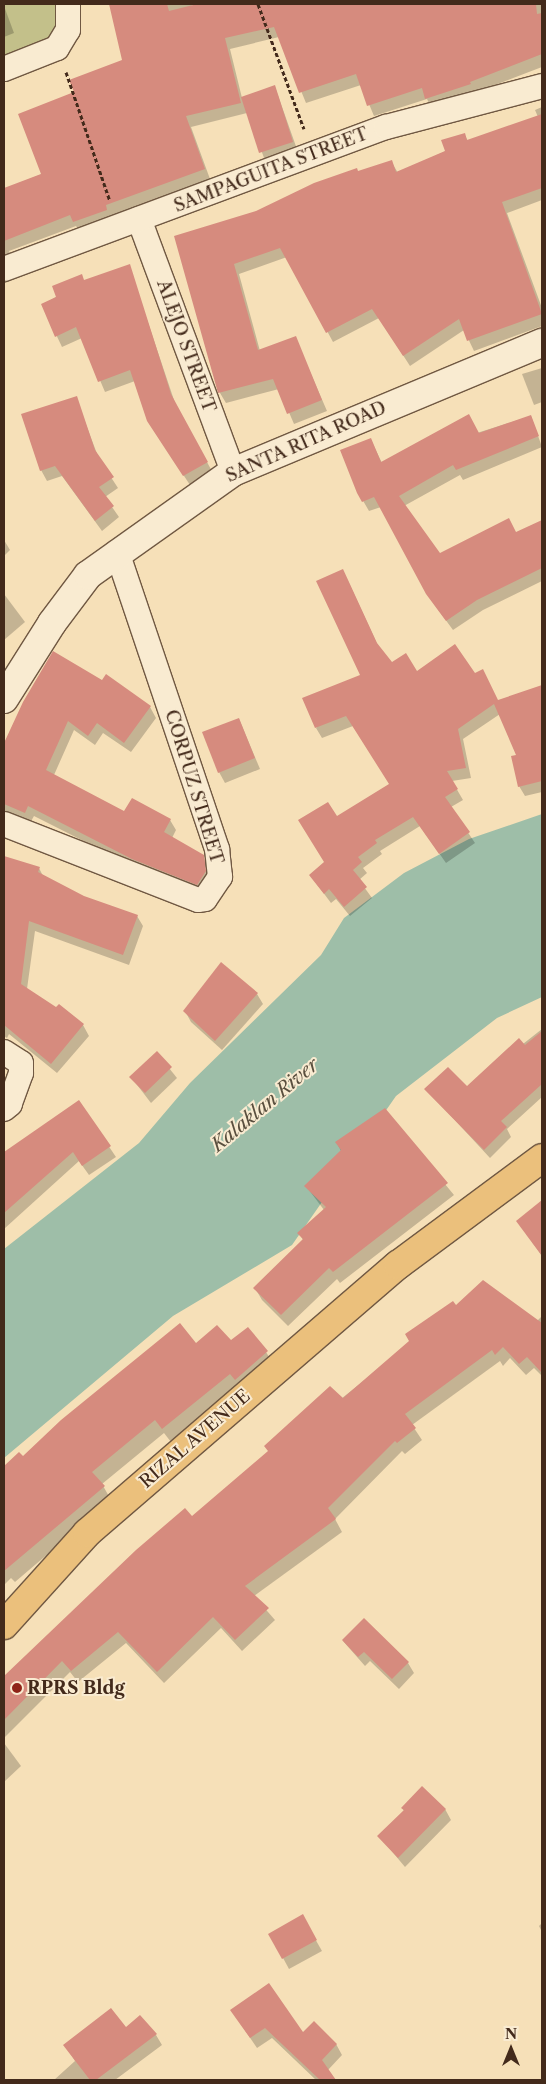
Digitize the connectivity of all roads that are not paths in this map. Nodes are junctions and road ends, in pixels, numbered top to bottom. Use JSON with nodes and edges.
{"nodes":[{"id":1,"x":68,"y":4,"type":"edge"},
{"id":2,"x":4,"y":69,"type":"edge"},
{"id":3,"x":542,"y":86,"type":"edge"},
{"id":4,"x":129,"y":223,"type":"junction"},
{"id":5,"x":4,"y":269,"type":"edge"},
{"id":6,"x":542,"y":343,"type":"edge"},
{"id":7,"x":233,"y":472,"type":"junction"},
{"id":8,"x":117,"y":552,"type":"junction"},
{"id":9,"x":4,"y":699,"type":"edge"},
{"id":10,"x":4,"y":824,"type":"edge"},
{"id":11,"x":4,"y":1052,"type":"edge"},
{"id":12,"x":4,"y":1109,"type":"edge"},
{"id":13,"x":542,"y":1158,"type":"edge"},
{"id":14,"x":4,"y":1625,"type":"edge"}],
"edges":[{"from":1,"to":2,"type":"street"},
{"from":3,"to":4,"type":"street","name":"SAMPAGUITA STREET"},
{"from":4,"to":5,"type":"street","name":"SAMPAGUITA STREET"},
{"from":4,"to":7,"type":"street","name":"ALEJO STREET"},
{"from":6,"to":7,"type":"main road","name":"SANTA RITA ROAD"},
{"from":7,"to":8,"type":"main road","name":"SANTA RITA ROAD"},
{"from":8,"to":9,"type":"main road","name":"SANTA RITA ROAD"},
{"from":8,"to":10,"type":"street","name":"CORPUZ STREET"},
{"from":11,"to":12,"type":"street"},
{"from":13,"to":14,"type":"highway","name":"RIZAL AVENUE"}]}
